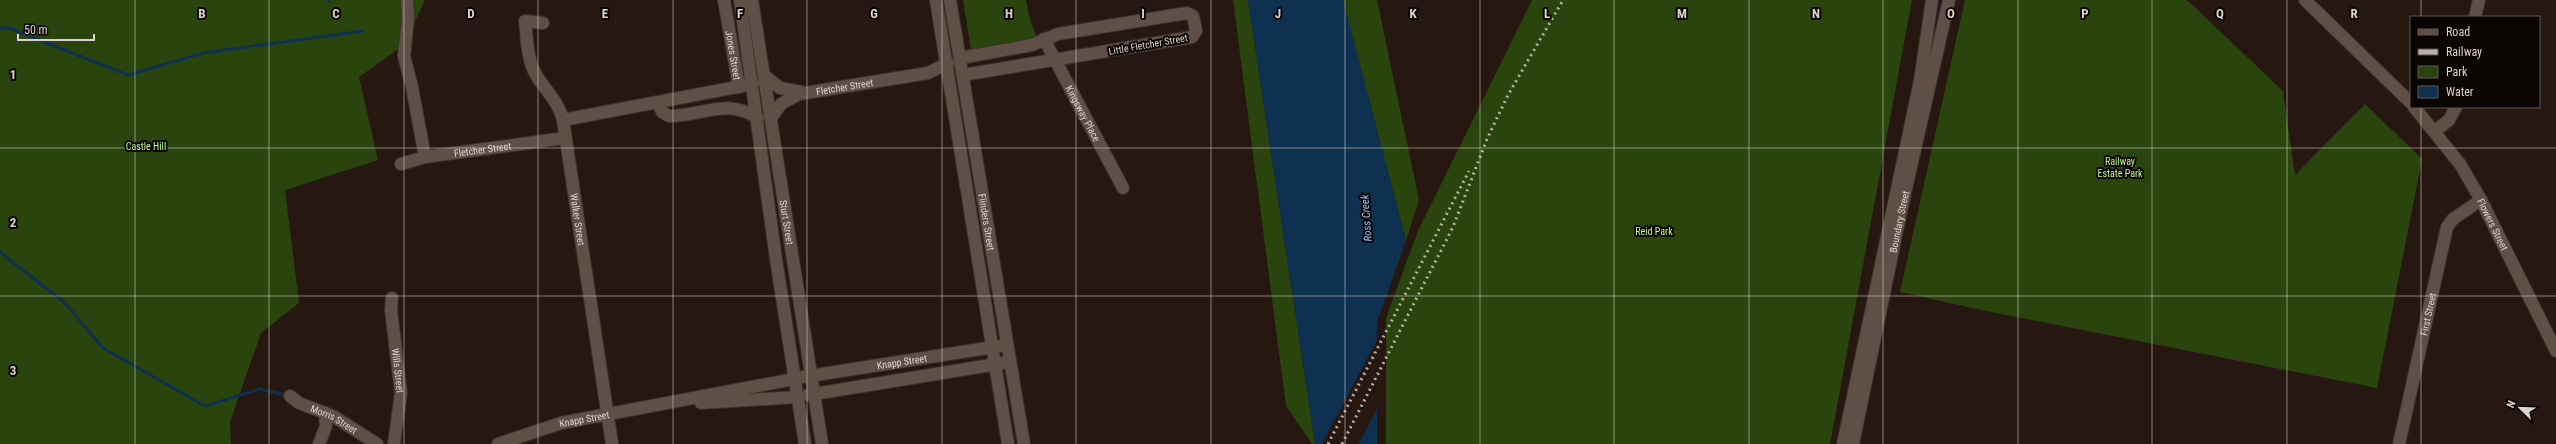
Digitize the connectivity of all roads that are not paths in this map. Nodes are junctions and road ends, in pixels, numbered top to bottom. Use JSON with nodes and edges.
{"nodes":[{"id":1,"x":407,"y":0,"type":"edge"},
{"id":2,"x":724,"y":0,"type":"edge"},
{"id":3,"x":740,"y":0,"type":"edge"},
{"id":4,"x":752,"y":0,"type":"edge"},
{"id":5,"x":936,"y":0,"type":"edge"},
{"id":6,"x":950,"y":0,"type":"edge"},
{"id":7,"x":1932,"y":0,"type":"edge"},
{"id":8,"x":1949,"y":0,"type":"edge"},
{"id":9,"x":2305,"y":0,"type":"edge"},
{"id":10,"x":2479,"y":0,"type":"edge"},
{"id":11,"x":2475,"y":16,"type":"edge"},
{"id":12,"x":543,"y":23,"type":"dead end"},
{"id":13,"x":1044,"y":39,"type":"junction"},
{"id":14,"x":960,"y":58,"type":"junction"},
{"id":15,"x":1054,"y":60,"type":"junction"},
{"id":16,"x":948,"y":69,"type":"junction"},
{"id":17,"x":963,"y":75,"type":"junction"},
{"id":18,"x":765,"y":76,"type":"junction"},
{"id":19,"x":753,"y":84,"type":"junction"},
{"id":20,"x":735,"y":88,"type":"junction"},
{"id":21,"x":804,"y":92,"type":"junction"},
{"id":22,"x":2410,"y":102,"type":"edge"},
{"id":23,"x":659,"y":104,"type":"junction"},
{"id":24,"x":729,"y":107,"type":"junction"},
{"id":25,"x":2415,"y":108,"type":"edge"},
{"id":26,"x":2455,"y":108,"type":"edge"},
{"id":27,"x":758,"y":118,"type":"junction"},
{"id":28,"x":771,"y":118,"type":"junction"},
{"id":29,"x":563,"y":120,"type":"junction"},
{"id":30,"x":2436,"y":131,"type":"junction"},
{"id":31,"x":565,"y":138,"type":"junction"},
{"id":32,"x":426,"y":157,"type":"junction"},
{"id":33,"x":401,"y":164,"type":"dead end"},
{"id":34,"x":780,"y":178,"type":"junction"},
{"id":35,"x":765,"y":180,"type":"junction"},
{"id":36,"x":1123,"y":188,"type":"dead end"},
{"id":37,"x":2481,"y":200,"type":"junction"},
{"id":38,"x":392,"y":298,"type":"dead end"},
{"id":39,"x":1007,"y":345,"type":"junction"},
{"id":40,"x":992,"y":348,"type":"junction"},
{"id":41,"x":2556,"y":351,"type":"edge"},
{"id":42,"x":1010,"y":362,"type":"junction"},
{"id":43,"x":995,"y":364,"type":"junction"},
{"id":44,"x":844,"y":370,"type":"junction"},
{"id":45,"x":811,"y":375,"type":"junction"},
{"id":46,"x":794,"y":379,"type":"junction"},
{"id":47,"x":760,"y":386,"type":"junction"},
{"id":48,"x":847,"y":389,"type":"junction"},
{"id":49,"x":814,"y":394,"type":"junction"},
{"id":50,"x":290,"y":396,"type":"dead end"},
{"id":51,"x":797,"y":397,"type":"junction"},
{"id":52,"x":763,"y":400,"type":"junction"},
{"id":53,"x":674,"y":403,"type":"junction"},
{"id":54,"x":325,"y":413,"type":"junction"},
{"id":55,"x":608,"y":415,"type":"junction"},
{"id":56,"x":346,"y":424,"type":"junction"},
{"id":57,"x":321,"y":439,"type":"edge"},
{"id":58,"x":377,"y":444,"type":"edge"},
{"id":59,"x":394,"y":444,"type":"edge"},
{"id":60,"x":498,"y":444,"type":"edge"},
{"id":61,"x":612,"y":444,"type":"edge"},
{"id":62,"x":805,"y":444,"type":"edge"},
{"id":63,"x":822,"y":444,"type":"edge"},
{"id":64,"x":1008,"y":444,"type":"edge"},
{"id":65,"x":1024,"y":444,"type":"edge"},
{"id":66,"x":1842,"y":444,"type":"edge"},
{"id":67,"x":1853,"y":444,"type":"edge"},
{"id":68,"x":2399,"y":444,"type":"edge"}],
"edges":[{"from":1,"to":32,"type":"street"},
{"from":2,"to":20,"type":"street","name":"Jones Street"},
{"from":3,"to":19,"type":"street","name":"Sturt Street"},
{"from":4,"to":18,"type":"street","name":"Sturt Street"},
{"from":5,"to":16,"type":"street","name":"Flinders Street"},
{"from":6,"to":14,"type":"street","name":"Flinders Street"},
{"from":7,"to":66,"type":"street","name":"Boundary Street"},
{"from":8,"to":67,"type":"street","name":"Boundary Street"},
{"from":9,"to":22,"type":"street"},
{"from":10,"to":11,"type":"street"},
{"from":12,"to":29,"type":"street","name":"Walker Street"},
{"from":13,"to":14,"type":"street","name":"Little Fletcher Street"},
{"from":13,"to":15,"type":"street","name":"Kingsway Place"},
{"from":13,"to":15,"type":"street","name":"Little Fletcher Street"},
{"from":14,"to":16,"type":"street","name":"Fletcher Street"},
{"from":14,"to":17,"type":"street","name":"Flinders Street"},
{"from":15,"to":17,"type":"street","name":"Little Fletcher Street"},
{"from":15,"to":36,"type":"street","name":"Kingsway Place"},
{"from":16,"to":17,"type":"street","name":"Fletcher Street"},
{"from":16,"to":21,"type":"street","name":"Fletcher Street"},
{"from":16,"to":40,"type":"street","name":"Flinders Street"},
{"from":17,"to":39,"type":"street","name":"Flinders Street"},
{"from":18,"to":21,"type":"street"},
{"from":18,"to":28,"type":"street","name":"Sturt Street"},
{"from":19,"to":20,"type":"street"},
{"from":19,"to":27,"type":"street","name":"Sturt Street"},
{"from":20,"to":23,"type":"street"},
{"from":20,"to":24,"type":"street","name":"Jones Street"},
{"from":21,"to":28,"type":"street","name":"Fletcher Street"},
{"from":23,"to":24,"type":"street"},
{"from":23,"to":29,"type":"street"},
{"from":24,"to":27,"type":"street"},
{"from":25,"to":30,"type":"street","name":"Flowers Street"},
{"from":26,"to":30,"type":"street"},
{"from":27,"to":35,"type":"street","name":"Sturt Street"},
{"from":28,"to":34,"type":"street","name":"Sturt Street"},
{"from":29,"to":31,"type":"street","name":"Walker Street"},
{"from":30,"to":37,"type":"street","name":"Flowers Street"},
{"from":31,"to":32,"type":"street","name":"Fletcher Street"},
{"from":31,"to":55,"type":"street","name":"Walker Street"},
{"from":32,"to":33,"type":"street","name":"Fletcher Street"},
{"from":34,"to":35,"type":"street"},
{"from":34,"to":45,"type":"street","name":"Sturt Street"},
{"from":35,"to":46,"type":"street","name":"Sturt Street"},
{"from":37,"to":41,"type":"street","name":"Flowers Street"},
{"from":37,"to":68,"type":"street","name":"First Street"},
{"from":38,"to":59,"type":"street","name":"Wills Street"},
{"from":39,"to":40,"type":"street","name":"Knapp Street"},
{"from":39,"to":42,"type":"street","name":"Flinders Street"},
{"from":40,"to":43,"type":"street","name":"Flinders Street"},
{"from":40,"to":44,"type":"street","name":"Knapp Street"},
{"from":42,"to":43,"type":"street","name":"Knapp Street"},
{"from":42,"to":65,"type":"street","name":"Flinders Street"},
{"from":43,"to":48,"type":"street","name":"Knapp Street"},
{"from":43,"to":64,"type":"street","name":"Flinders Street"},
{"from":44,"to":45,"type":"street","name":"Knapp Street"},
{"from":44,"to":48,"type":"street"},
{"from":45,"to":46,"type":"street","name":"Knapp Street"},
{"from":45,"to":49,"type":"street","name":"Sturt Street"},
{"from":46,"to":47,"type":"street","name":"Knapp Street"},
{"from":46,"to":51,"type":"street","name":"Sturt Street"},
{"from":47,"to":52,"type":"street"},
{"from":47,"to":53,"type":"street","name":"Knapp Street"},
{"from":48,"to":49,"type":"street","name":"Knapp Street"},
{"from":49,"to":51,"type":"street","name":"Knapp Street"},
{"from":49,"to":63,"type":"street","name":"Sturt Street"},
{"from":50,"to":54,"type":"street","name":"Morris Street"},
{"from":51,"to":52,"type":"street","name":"Knapp Street"},
{"from":51,"to":62,"type":"street","name":"Sturt Street"},
{"from":52,"to":53,"type":"street","name":"Knapp Street"},
{"from":53,"to":55,"type":"street","name":"Knapp Street"},
{"from":54,"to":56,"type":"street","name":"Morris Street"},
{"from":54,"to":57,"type":"street"},
{"from":55,"to":60,"type":"street","name":"Knapp Street"},
{"from":55,"to":61,"type":"street","name":"Walker Street"},
{"from":56,"to":57,"type":"street"},
{"from":56,"to":58,"type":"street","name":"Morris Street"}]}
